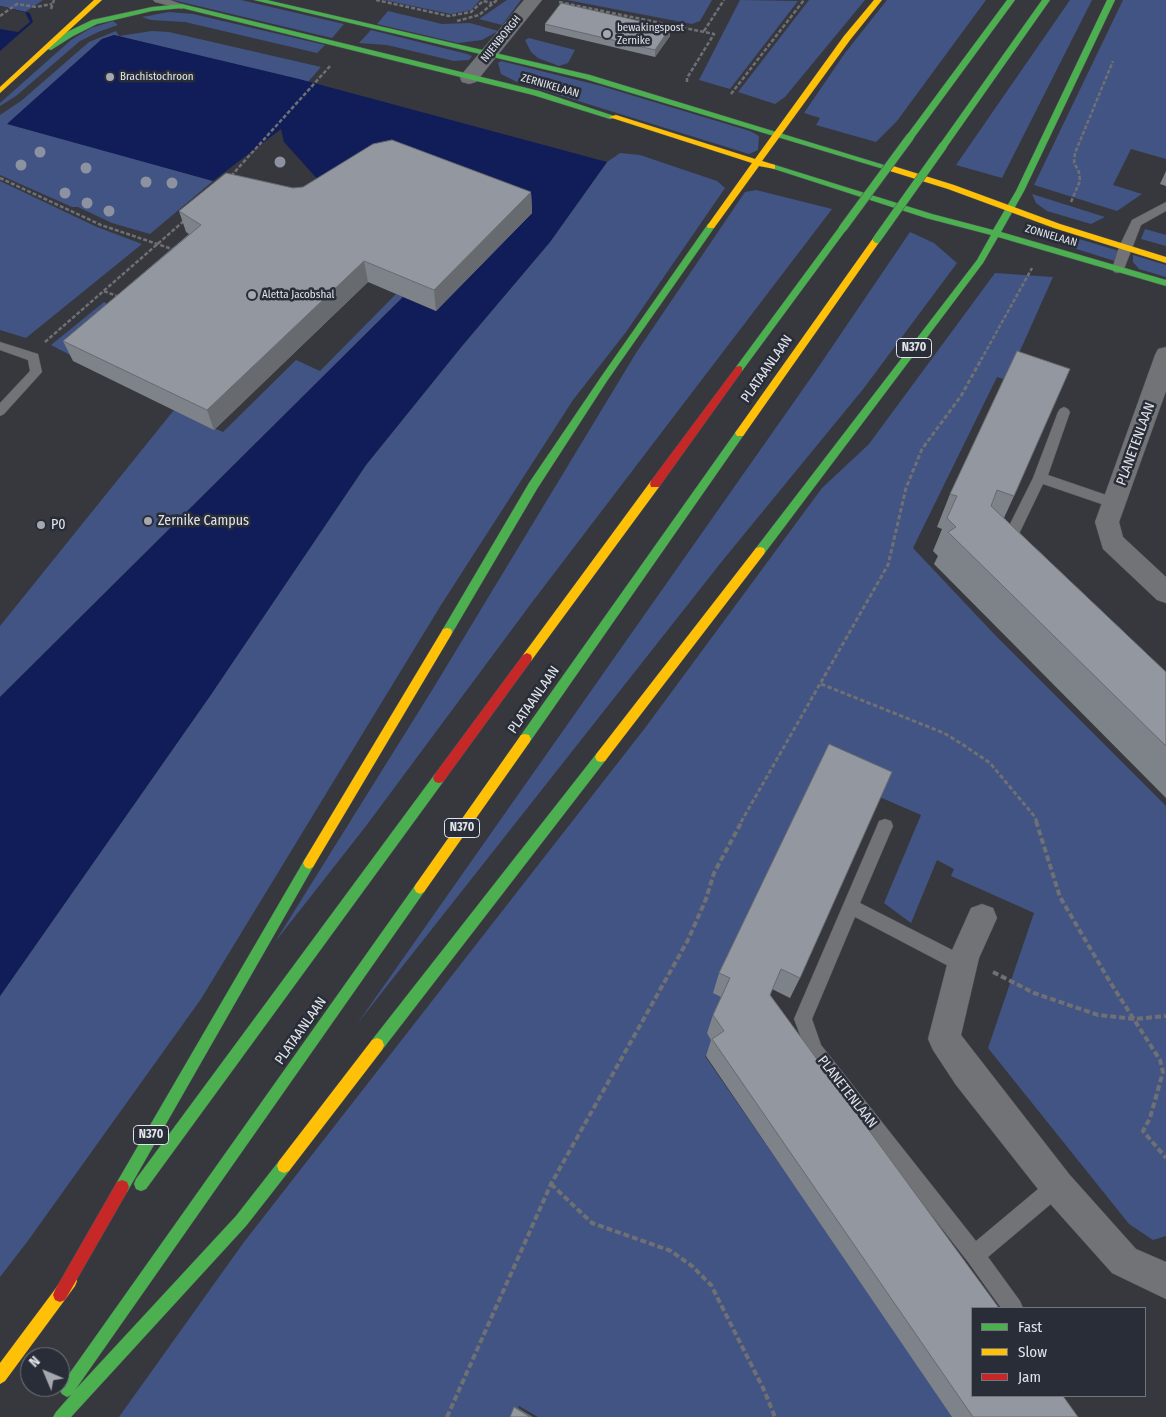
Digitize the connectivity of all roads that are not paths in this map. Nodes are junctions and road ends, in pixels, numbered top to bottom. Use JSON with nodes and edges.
{"nodes":[{"id":1,"x":98,"y":0,"type":"edge"},
{"id":2,"x":158,"y":0,"type":"edge"},
{"id":3,"x":258,"y":0,"type":"edge"},
{"id":4,"x":532,"y":0,"type":"edge"},
{"id":5,"x":878,"y":0,"type":"edge"},
{"id":6,"x":1011,"y":0,"type":"edge"},
{"id":7,"x":1046,"y":0,"type":"edge"},
{"id":8,"x":1111,"y":0,"type":"edge"},
{"id":9,"x":182,"y":6,"type":"junction"},
{"id":10,"x":48,"y":48,"type":"junction"},
{"id":11,"x":489,"y":54,"type":"junction"},
{"id":12,"x":469,"y":78,"type":"junction"},
{"id":13,"x":0,"y":91,"type":"edge"},
{"id":14,"x":778,"y":133,"type":"junction"},
{"id":15,"x":758,"y":162,"type":"junction"},
{"id":16,"x":951,"y":187,"type":"joint"},
{"id":17,"x":1010,"y":209,"type":"junction"},
{"id":18,"x":1164,"y":209,"type":"edge"},
{"id":19,"x":929,"y":216,"type":"joint"},
{"id":20,"x":995,"y":234,"type":"junction"},
{"id":21,"x":1125,"y":247,"type":"junction"},
{"id":22,"x":1166,"y":260,"type":"edge"},
{"id":23,"x":1118,"y":269,"type":"junction"},
{"id":24,"x":1166,"y":283,"type":"edge"},
{"id":25,"x":0,"y":346,"type":"edge"},
{"id":26,"x":1166,"y":355,"type":"edge"},
{"id":27,"x":0,"y":411,"type":"edge"},
{"id":28,"x":1064,"y":412,"type":"edge"},
{"id":29,"x":1040,"y":478,"type":"junction"},
{"id":30,"x":1113,"y":503,"type":"junction"},
{"id":31,"x":1021,"y":560,"type":"edge"},
{"id":32,"x":1166,"y":593,"type":"edge"},
{"id":33,"x":885,"y":826,"type":"edge"},
{"id":34,"x":851,"y":907,"type":"junction"},
{"id":35,"x":982,"y":918,"type":"dead end"},
{"id":36,"x":964,"y":961,"type":"junction"},
{"id":37,"x":1057,"y":1186,"type":"junction"},
{"id":38,"x":136,"y":1190,"type":"dead end"},
{"id":39,"x":124,"y":1206,"type":"dead end"},
{"id":40,"x":975,"y":1255,"type":"junction"},
{"id":41,"x":1166,"y":1281,"type":"edge"},
{"id":42,"x":60,"y":1295,"type":"junction"},
{"id":43,"x":1012,"y":1307,"type":"edge"},
{"id":44,"x":0,"y":1376,"type":"edge"},
{"id":45,"x":55,"y":1411,"type":"edge"}],
"edges":[{"from":1,"to":10,"type":"main road"},
{"from":2,"to":9,"type":"lane","name":"ZERNIKELAAN"},
{"from":3,"to":11,"type":"main road","name":"ZERNIKELAAN"},
{"from":4,"to":11,"type":"street","name":"NIJENBORGH"},
{"from":5,"to":14,"type":"main road","number":"N370"},
{"from":6,"to":38,"type":"main road","name":"PLATAANLAAN","number":"N370","bridge":true},
{"from":7,"to":45,"type":"main road","name":"PLATAANLAAN","number":"N370","bridge":true},
{"from":8,"to":17,"type":"main road","number":"N370"},
{"from":9,"to":10,"type":"main road"},
{"from":9,"to":12,"type":"main road","name":"ZERNIKELAAN"},
{"from":10,"to":13,"type":"main road"},
{"from":11,"to":12,"type":"street","name":"NIJENBORGH"},
{"from":11,"to":14,"type":"main road","name":"ZERNIKELAAN"},
{"from":12,"to":15,"type":"main road","name":"ZERNIKELAAN"},
{"from":14,"to":15,"type":"main road","number":"N370"},
{"from":14,"to":16,"type":"main road","name":"ZERNIKELAAN"},
{"from":15,"to":19,"type":"main road","name":"ZERNIKELAAN"},
{"from":15,"to":42,"type":"main road","number":"N370"},
{"from":16,"to":17,"type":"main road","name":"ZONNELAAN"},
{"from":17,"to":20,"type":"main road","number":"N370"},
{"from":17,"to":21,"type":"main road","name":"ZONNELAAN"},
{"from":18,"to":21,"type":"lane"},
{"from":19,"to":20,"type":"main road","name":"ZONNELAAN"},
{"from":20,"to":23,"type":"main road","name":"ZONNELAAN"},
{"from":20,"to":45,"type":"main road","number":"N370"},
{"from":21,"to":22,"type":"main road","name":"ZONNELAAN"},
{"from":21,"to":23,"type":"lane"},
{"from":23,"to":24,"type":"main road","name":"ZONNELAAN"},
{"from":25,"to":27,"type":"lane"},
{"from":26,"to":30,"type":"street","name":"PLANETENLAAN"},
{"from":28,"to":29,"type":"lane"},
{"from":29,"to":30,"type":"lane","name":"PLANETENLAAN"},
{"from":29,"to":31,"type":"lane"},
{"from":30,"to":32,"type":"street","name":"PLANETENLAAN"},
{"from":33,"to":34,"type":"lane","name":"PLANETENLAAN"},
{"from":34,"to":36,"type":"lane"},
{"from":34,"to":40,"type":"lane","name":"PLANETENLAAN"},
{"from":35,"to":36,"type":"street"},
{"from":36,"to":37,"type":"street"},
{"from":37,"to":40,"type":"lane"},
{"from":37,"to":41,"type":"street"},
{"from":39,"to":42,"type":"main road","number":"N370"},
{"from":40,"to":43,"type":"lane","name":"PLANETENLAAN"},
{"from":42,"to":44,"type":"main road","number":"N370"}]}
